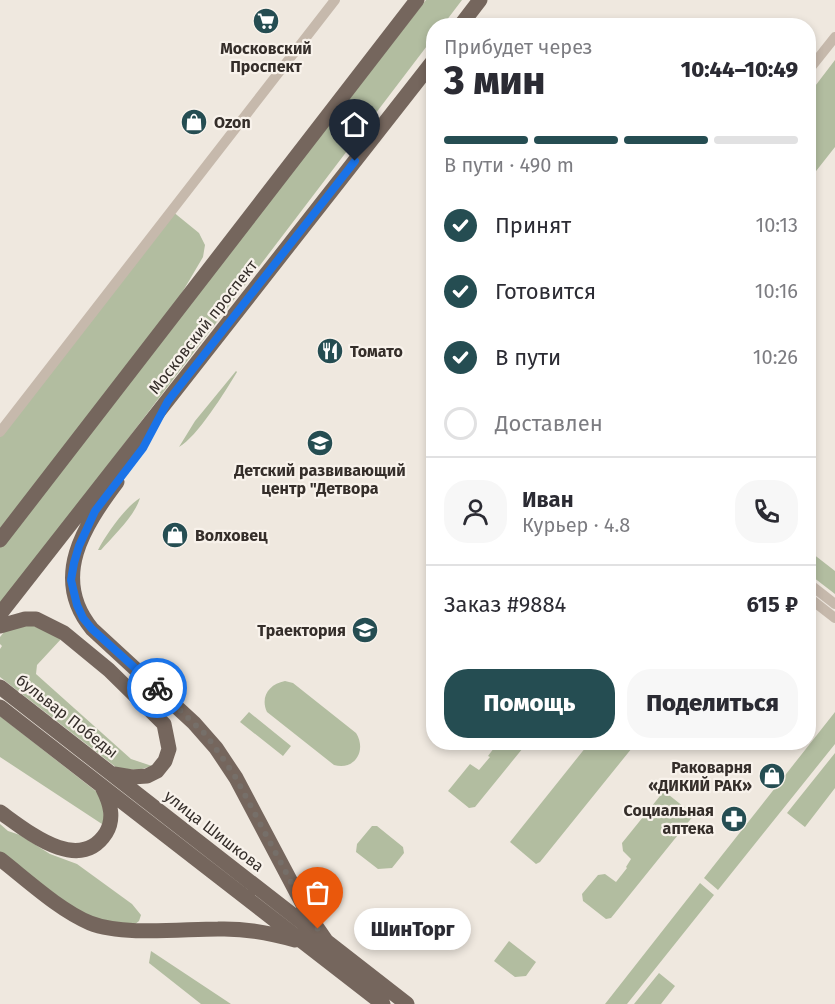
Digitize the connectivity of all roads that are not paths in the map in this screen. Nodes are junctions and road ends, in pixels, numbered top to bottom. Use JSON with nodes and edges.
{"nodes":[{"id":1,"x":335,"y":0,"type":"edge"},
{"id":2,"x":417,"y":0,"type":"edge"},
{"id":3,"x":480,"y":0,"type":"edge"},
{"id":4,"x":466,"y":18,"type":"edge"},
{"id":5,"x":835,"y":38,"type":"edge"},
{"id":6,"x":816,"y":61,"type":"edge"},
{"id":7,"x":426,"y":70,"type":"edge"},
{"id":8,"x":168,"y":401,"type":"junction"},
{"id":9,"x":0,"y":432,"type":"edge"},
{"id":10,"x":0,"y":540,"type":"edge"},
{"id":11,"x":816,"y":589,"type":"edge"},
{"id":12,"x":816,"y":603,"type":"edge"},
{"id":13,"x":835,"y":604,"type":"edge"},
{"id":14,"x":0,"y":614,"type":"edge"},
{"id":15,"x":835,"y":618,"type":"edge"},
{"id":16,"x":0,"y":626,"type":"edge"},
{"id":17,"x":0,"y":687,"type":"edge"},
{"id":18,"x":0,"y":707,"type":"edge"},
{"id":19,"x":107,"y":780,"type":"junction"},
{"id":20,"x":0,"y":812,"type":"edge"},
{"id":21,"x":0,"y":859,"type":"edge"},
{"id":22,"x":304,"y":942,"type":"junction"},
{"id":23,"x":327,"y":942,"type":"junction"},
{"id":24,"x":363,"y":989,"type":"junction"},
{"id":25,"x":370,"y":1004,"type":"edge"},
{"id":26,"x":383,"y":1004,"type":"edge"},
{"id":27,"x":407,"y":1004,"type":"edge"}],
"edges":[{"from":1,"to":9,"type":"street"},
{"from":2,"to":10,"type":"main road","name":"Московский проспект"},
{"from":3,"to":4,"type":"main road"},
{"from":5,"to":6,"type":"street"},
{"from":7,"to":8,"type":"main road","name":"Московский проспект"},
{"from":8,"to":14,"type":"main road","name":"Московский проспект"},
{"from":8,"to":23,"type":"main road"},
{"from":11,"to":13,"type":"street"},
{"from":12,"to":15,"type":"street"},
{"from":16,"to":19,"type":"main road"},
{"from":17,"to":19,"type":"main road","name":"бульвар Победы"},
{"from":18,"to":19,"type":"main road","name":"бульвар Победы"},
{"from":19,"to":20,"type":"main road"},
{"from":19,"to":22,"type":"main road","name":"улица Шишкова"},
{"from":19,"to":23,"type":"main road","name":"улица Шишкова"},
{"from":21,"to":22,"type":"main road"},
{"from":22,"to":24,"type":"main road","name":"улица Шишкова"},
{"from":23,"to":27,"type":"main road","name":"улица Шишкова"},
{"from":24,"to":25,"type":"street"},
{"from":24,"to":26,"type":"main road","name":"улица Шишкова"}]}
